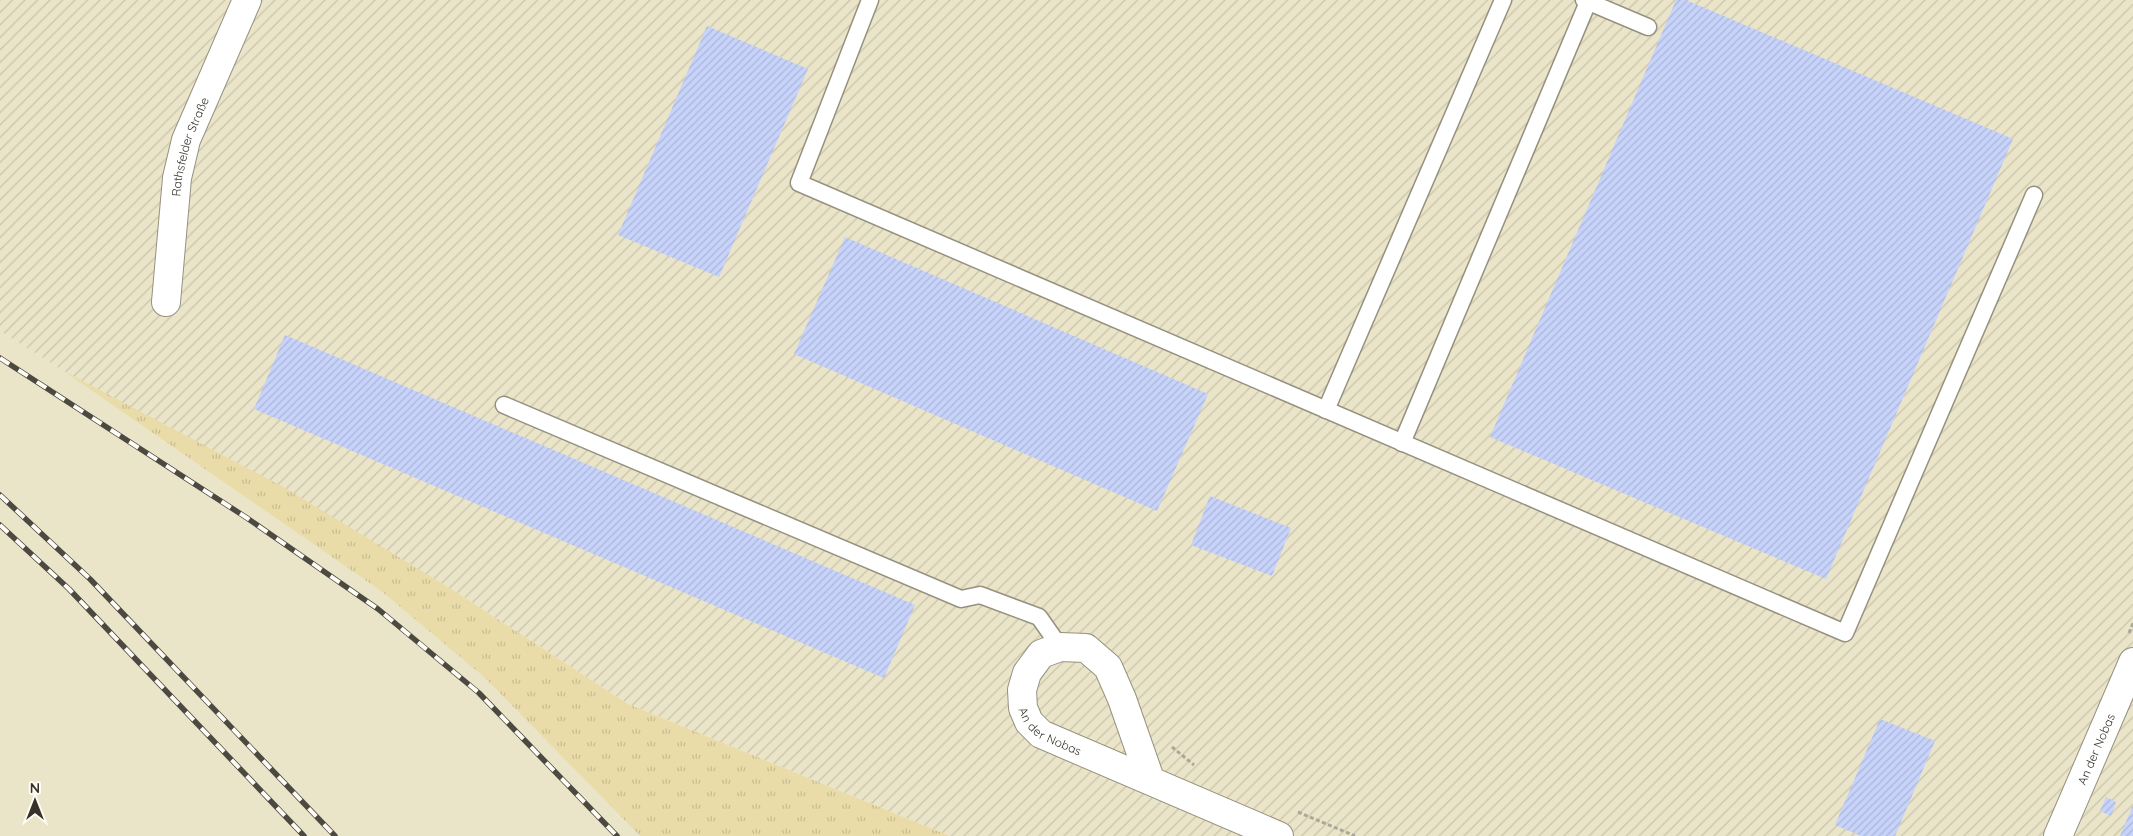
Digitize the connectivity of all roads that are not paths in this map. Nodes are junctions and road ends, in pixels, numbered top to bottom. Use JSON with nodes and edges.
{"nodes":[{"id":1,"x":246,"y":0,"type":"edge"},
{"id":2,"x":870,"y":0,"type":"edge"},
{"id":3,"x":1503,"y":0,"type":"edge"},
{"id":4,"x":1586,"y":1,"type":"edge"},
{"id":5,"x":1648,"y":27,"type":"dead end"},
{"id":6,"x":2034,"y":195,"type":"dead end"},
{"id":7,"x":166,"y":302,"type":"dead end"},
{"id":8,"x":504,"y":405,"type":"dead end"},
{"id":9,"x":1326,"y":410,"type":"junction"},
{"id":10,"x":1402,"y":443,"type":"junction"},
{"id":11,"x":1060,"y":647,"type":"junction"},
{"id":12,"x":2133,"y":662,"type":"edge"},
{"id":13,"x":1150,"y":779,"type":"junction"},
{"id":14,"x":1280,"y":836,"type":"edge"},
{"id":15,"x":2058,"y":836,"type":"edge"}],
"edges":[{"from":1,"to":7,"type":"street","name":"Rathsfelder Straße"},
{"from":2,"to":9,"type":"lane"},
{"from":3,"to":9,"type":"lane"},
{"from":4,"to":5,"type":"lane"},
{"from":4,"to":10,"type":"lane"},
{"from":6,"to":10,"type":"lane"},
{"from":8,"to":11,"type":"lane"},
{"from":9,"to":10,"type":"lane"},
{"from":11,"to":13,"type":"street"},
{"from":11,"to":13,"type":"street","name":"An der Nobas"},
{"from":12,"to":15,"type":"street","name":"An der Nobas"},
{"from":13,"to":14,"type":"street","name":"An der Nobas"}]}
